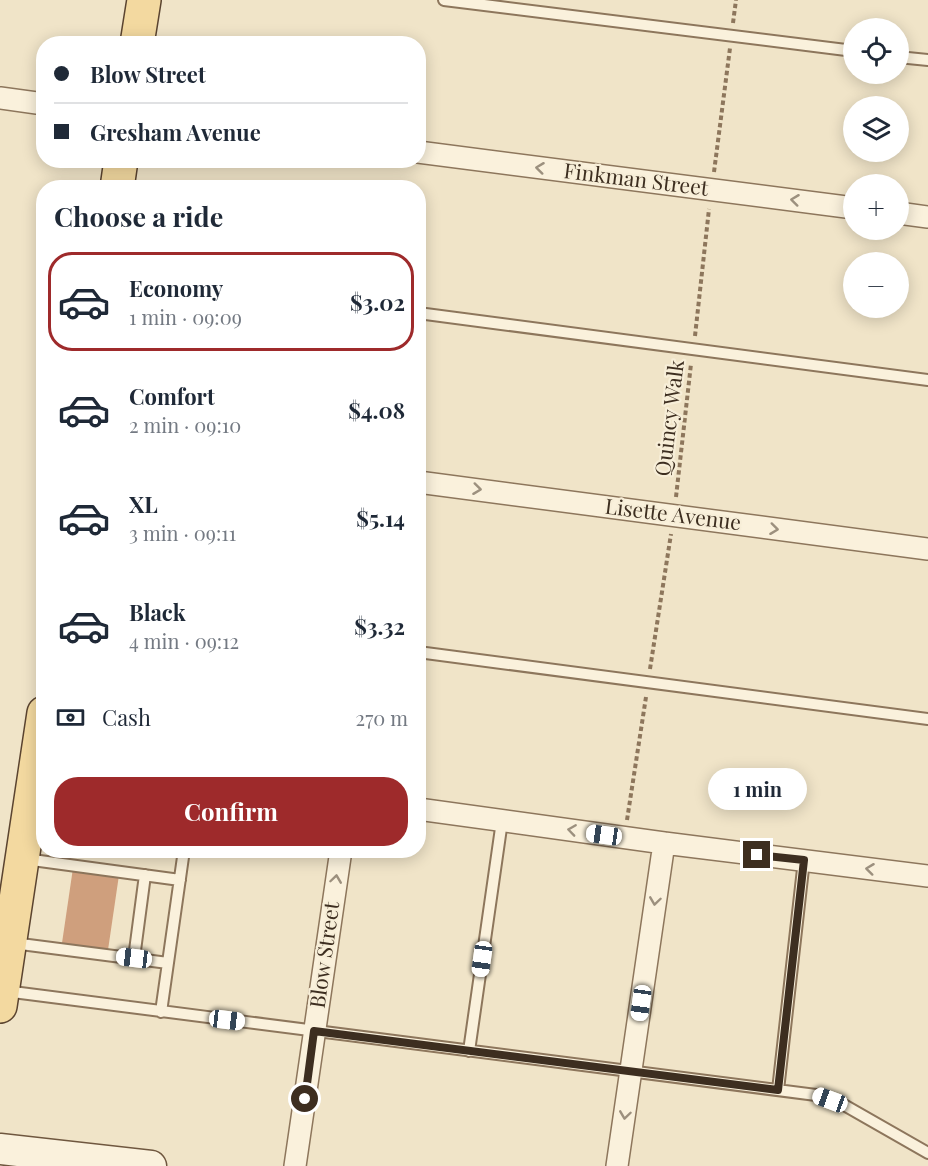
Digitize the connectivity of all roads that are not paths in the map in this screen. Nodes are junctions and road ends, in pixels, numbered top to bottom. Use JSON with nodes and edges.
{"nodes":[{"id":1,"x":144,"y":0,"type":"edge"},
{"id":2,"x":444,"y":0,"type":"edge"},
{"id":3,"x":138,"y":36,"type":"edge"},
{"id":4,"x":843,"y":50,"type":"edge"},
{"id":5,"x":909,"y":58,"type":"edge"},
{"id":6,"x":928,"y":60,"type":"edge"},
{"id":7,"x":0,"y":98,"type":"edge"},
{"id":8,"x":36,"y":103,"type":"edge"},
{"id":9,"x":426,"y":153,"type":"edge"},
{"id":10,"x":843,"y":207,"type":"edge"},
{"id":11,"x":909,"y":214,"type":"edge"},
{"id":12,"x":928,"y":217,"type":"edge"},
{"id":13,"x":426,"y":314,"type":"edge"},
{"id":14,"x":928,"y":380,"type":"edge"},
{"id":15,"x":426,"y":483,"type":"edge"},
{"id":16,"x":928,"y":549,"type":"edge"},
{"id":17,"x":426,"y":653,"type":"edge"},
{"id":18,"x":928,"y":719,"type":"edge"},
{"id":19,"x":36,"y":780,"type":"edge"},
{"id":20,"x":426,"y":810,"type":"edge"},
{"id":21,"x":501,"y":820,"type":"junction"},
{"id":22,"x":664,"y":843,"type":"junction"},
{"id":23,"x":183,"y":858,"type":"edge"},
{"id":24,"x":340,"y":858,"type":"edge"},
{"id":25,"x":22,"y":859,"type":"junction"},
{"id":26,"x":804,"y":860,"type":"junction"},
{"id":27,"x":145,"y":875,"type":"junction"},
{"id":28,"x":928,"y":876,"type":"edge"},
{"id":29,"x":180,"y":880,"type":"junction"},
{"id":30,"x":10,"y":942,"type":"junction"},
{"id":31,"x":134,"y":958,"type":"junction"},
{"id":32,"x":168,"y":963,"type":"junction"},
{"id":33,"x":1,"y":998,"type":"edge"},
{"id":34,"x":162,"y":1012,"type":"junction"},
{"id":35,"x":314,"y":1031,"type":"junction"},
{"id":36,"x":469,"y":1051,"type":"junction"},
{"id":37,"x":631,"y":1071,"type":"junction"},
{"id":38,"x":778,"y":1090,"type":"junction"},
{"id":39,"x":0,"y":1149,"type":"edge"},
{"id":40,"x":928,"y":1152,"type":"edge"},
{"id":41,"x":151,"y":1166,"type":"edge"},
{"id":42,"x":295,"y":1166,"type":"edge"},
{"id":43,"x":618,"y":1166,"type":"edge"}],
"edges":[{"from":1,"to":3,"type":"main road"},
{"from":2,"to":4,"type":"lane"},
{"from":5,"to":6,"type":"lane"},
{"from":7,"to":8,"type":"street"},
{"from":10,"to":9,"type":"street","name":"Finkman Street","one_way":true},
{"from":11,"to":12,"type":"street"},
{"from":13,"to":14,"type":"lane"},
{"from":15,"to":16,"type":"street","name":"Lisette Avenue","one_way":true},
{"from":17,"to":18,"type":"lane"},
{"from":19,"to":25,"type":"main road"},
{"from":20,"to":21,"type":"street"},
{"from":22,"to":21,"type":"street","one_way":true},
{"from":21,"to":36,"type":"lane"},
{"from":22,"to":26,"type":"street"},
{"from":22,"to":37,"type":"street","one_way":true},
{"from":23,"to":29,"type":"lane"},
{"from":35,"to":24,"type":"street","name":"Blow Street","one_way":true},
{"from":25,"to":27,"type":"lane"},
{"from":25,"to":30,"type":"main road"},
{"from":28,"to":26,"type":"street","one_way":true},
{"from":26,"to":38,"type":"lane"},
{"from":27,"to":29,"type":"lane"},
{"from":27,"to":31,"type":"lane"},
{"from":29,"to":32,"type":"lane"},
{"from":30,"to":31,"type":"lane"},
{"from":30,"to":33,"type":"main road"},
{"from":31,"to":32,"type":"lane"},
{"from":32,"to":34,"type":"lane"},
{"from":33,"to":34,"type":"lane"},
{"from":34,"to":35,"type":"lane"},
{"from":35,"to":36,"type":"lane"},
{"from":35,"to":42,"type":"street","name":"Blow Street"},
{"from":36,"to":37,"type":"lane"},
{"from":37,"to":38,"type":"lane"},
{"from":37,"to":43,"type":"street","one_way":true},
{"from":38,"to":40,"type":"lane"},
{"from":39,"to":41,"type":"main road"}]}
